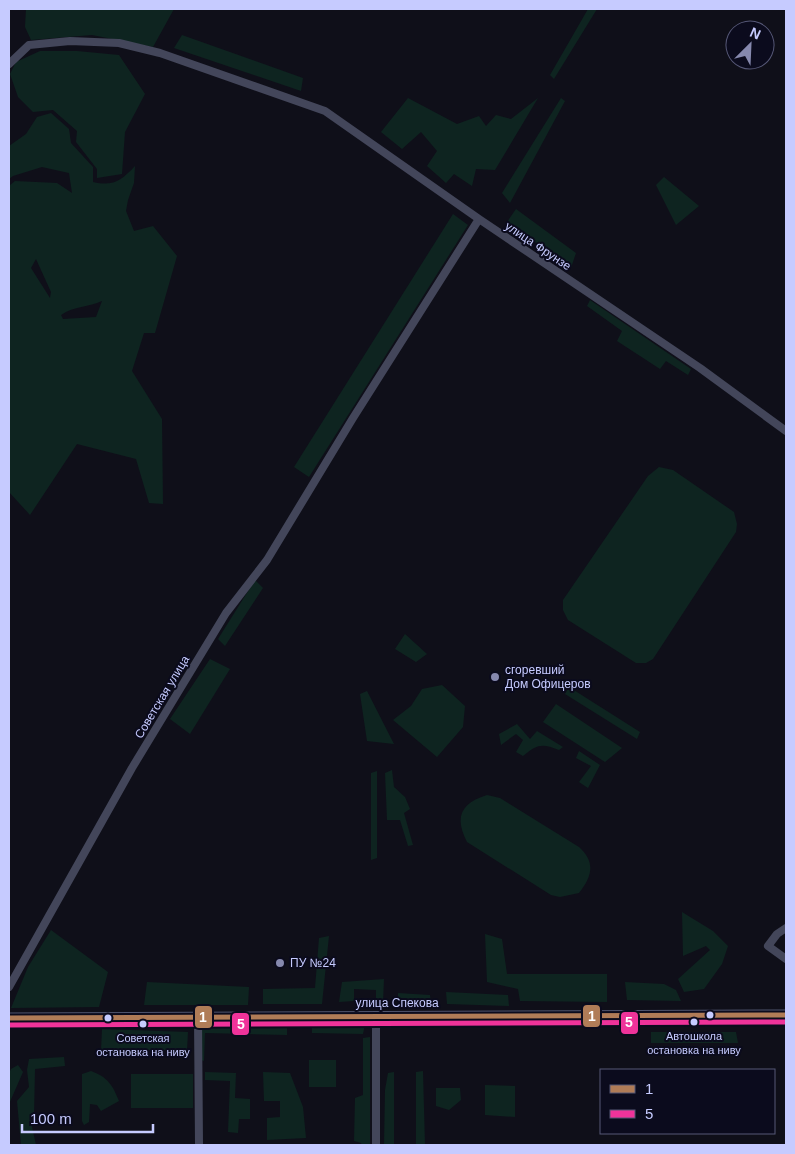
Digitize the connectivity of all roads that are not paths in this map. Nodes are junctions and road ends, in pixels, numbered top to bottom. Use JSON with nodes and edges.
{"nodes":[{"id":1,"x":9,"y":64,"type":"edge"},
{"id":2,"x":480,"y":219,"type":"junction"},
{"id":3,"x":786,"y":431,"type":"edge"},
{"id":4,"x":786,"y":928,"type":"edge"},
{"id":5,"x":786,"y":959,"type":"edge"},
{"id":6,"x":9,"y":987,"type":"edge"},
{"id":7,"x":786,"y":1015,"type":"edge"},
{"id":8,"x":376,"y":1016,"type":"junction"},
{"id":9,"x":198,"y":1017,"type":"junction"},
{"id":10,"x":9,"y":1018,"type":"edge"},
{"id":11,"x":199,"y":1145,"type":"edge"},
{"id":12,"x":376,"y":1145,"type":"edge"}],
"edges":[{"from":1,"to":2,"type":"street","name":"улица Фрунзе"},
{"from":2,"to":3,"type":"street","name":"улица Фрунзе"},
{"from":2,"to":6,"type":"street","name":"Советская улица"},
{"from":4,"to":5,"type":"street"},
{"from":7,"to":8,"type":"main road","name":"улица Спекова"},
{"from":8,"to":9,"type":"main road","name":"улица Спекова"},
{"from":8,"to":12,"type":"street"},
{"from":9,"to":10,"type":"main road","name":"улица Спекова"},
{"from":9,"to":11,"type":"street"}]}
